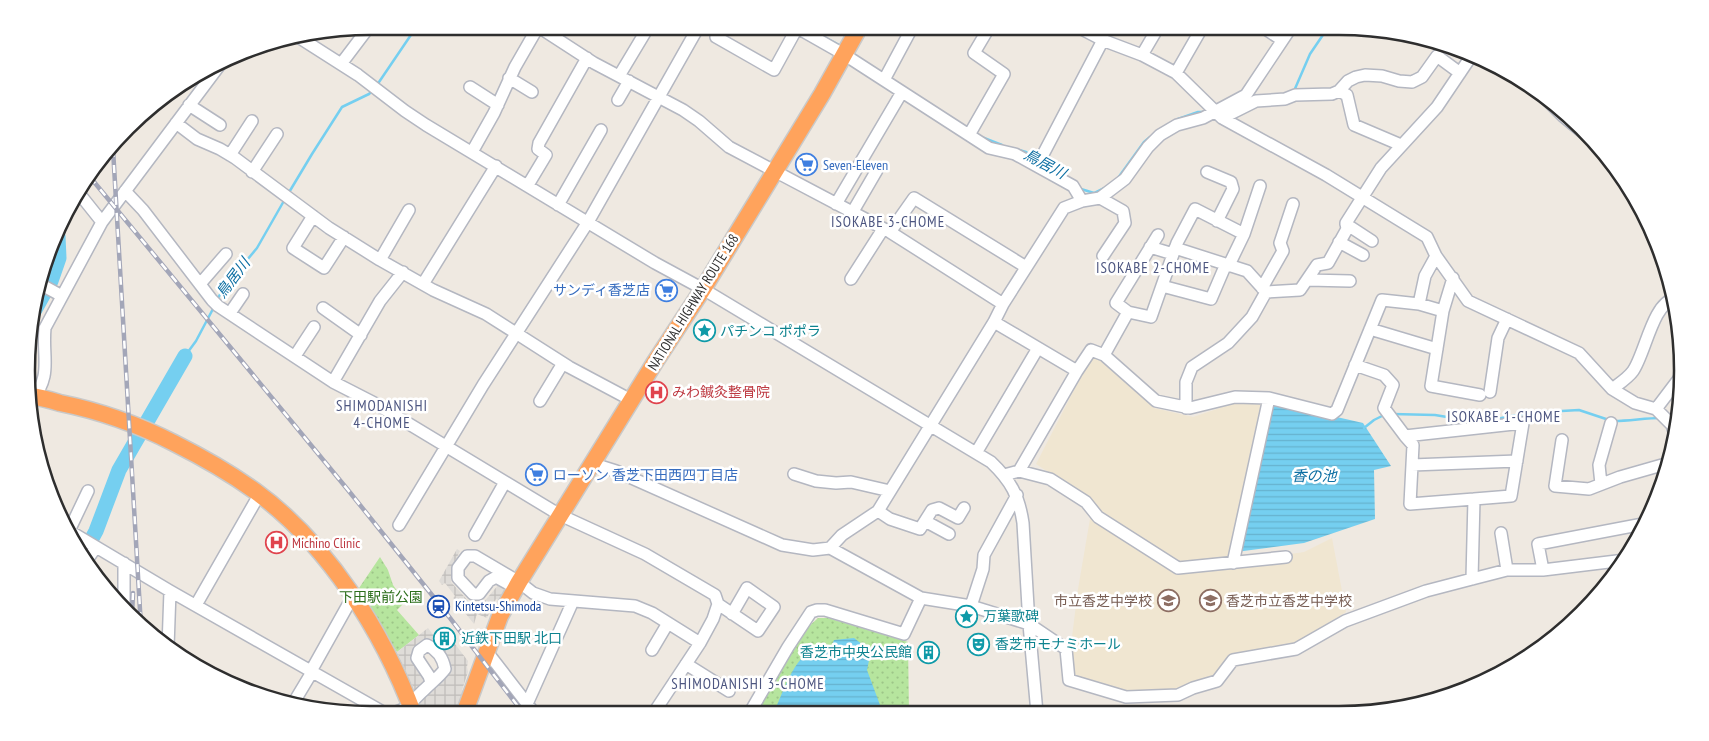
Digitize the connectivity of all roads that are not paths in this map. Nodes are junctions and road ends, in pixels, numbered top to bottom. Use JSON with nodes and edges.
{"nodes":[{"id":1,"x":363,"y":35,"type":"edge"},
{"id":2,"x":533,"y":35,"type":"edge"},
{"id":3,"x":551,"y":35,"type":"edge"},
{"id":4,"x":646,"y":35,"type":"edge"},
{"id":5,"x":695,"y":35,"type":"edge"},
{"id":6,"x":717,"y":35,"type":"edge"},
{"id":7,"x":792,"y":35,"type":"edge"},
{"id":8,"x":814,"y":35,"type":"edge"},
{"id":9,"x":855,"y":35,"type":"edge"},
{"id":10,"x":908,"y":35,"type":"edge"},
{"id":11,"x":985,"y":35,"type":"edge"},
{"id":12,"x":1093,"y":35,"type":"edge"},
{"id":13,"x":1154,"y":35,"type":"edge"},
{"id":14,"x":1198,"y":35,"type":"edge"},
{"id":15,"x":1274,"y":35,"type":"edge"},
{"id":16,"x":1286,"y":35,"type":"edge"},
{"id":17,"x":1103,"y":40,"type":"junction"},
{"id":18,"x":1282,"y":40,"type":"junction"},
{"id":19,"x":305,"y":41,"type":"edge"},
{"id":20,"x":847,"y":50,"type":"junction"},
{"id":21,"x":1142,"y":55,"type":"junction"},
{"id":22,"x":587,"y":58,"type":"junction"},
{"id":23,"x":1468,"y":61,"type":"edge"},
{"id":24,"x":341,"y":64,"type":"junction"},
{"id":25,"x":1176,"y":73,"type":"junction"},
{"id":26,"x":1460,"y":73,"type":"junction"},
{"id":27,"x":212,"y":75,"type":"edge"},
{"id":28,"x":509,"y":78,"type":"junction"},
{"id":29,"x":624,"y":78,"type":"junction"},
{"id":30,"x":209,"y":79,"type":"joint"},
{"id":31,"x":884,"y":80,"type":"junction"},
{"id":32,"x":470,"y":87,"type":"dead end"},
{"id":33,"x":1339,"y":91,"type":"junction"},
{"id":34,"x":532,"y":92,"type":"dead end"},
{"id":35,"x":902,"y":92,"type":"junction"},
{"id":36,"x":659,"y":97,"type":"junction"},
{"id":37,"x":618,"y":100,"type":"dead end"},
{"id":38,"x":498,"y":104,"type":"junction"},
{"id":39,"x":190,"y":105,"type":"junction"},
{"id":40,"x":1218,"y":115,"type":"junction"},
{"id":41,"x":252,"y":121,"type":"dead end"},
{"id":42,"x":176,"y":123,"type":"junction"},
{"id":43,"x":220,"y":125,"type":"dead end"},
{"id":44,"x":601,"y":130,"type":"dead end"},
{"id":45,"x":277,"y":134,"type":"dead end"},
{"id":46,"x":969,"y":135,"type":"junction"},
{"id":47,"x":1401,"y":145,"type":"junction"},
{"id":48,"x":472,"y":152,"type":"junction"},
{"id":49,"x":230,"y":155,"type":"junction"},
{"id":50,"x":496,"y":166,"type":"junction"},
{"id":51,"x":1037,"y":166,"type":"junction"},
{"id":52,"x":877,"y":170,"type":"dead end"},
{"id":53,"x":252,"y":172,"type":"junction"},
{"id":54,"x":774,"y":172,"type":"junction"},
{"id":55,"x":1207,"y":172,"type":"dead end"},
{"id":56,"x":528,"y":185,"type":"junction"},
{"id":57,"x":1260,"y":186,"type":"dead end"},
{"id":58,"x":125,"y":191,"type":"junction"},
{"id":59,"x":1362,"y":197,"type":"junction"},
{"id":60,"x":83,"y":198,"type":"edge"},
{"id":61,"x":1100,"y":198,"type":"junction"},
{"id":62,"x":1082,"y":201,"type":"junction"},
{"id":63,"x":836,"y":204,"type":"junction"},
{"id":64,"x":1293,"y":204,"type":"dead end"},
{"id":65,"x":558,"y":205,"type":"junction"},
{"id":66,"x":409,"y":210,"type":"dead end"},
{"id":67,"x":852,"y":213,"type":"junction"},
{"id":68,"x":313,"y":216,"type":"junction"},
{"id":69,"x":1217,"y":221,"type":"junction"},
{"id":70,"x":102,"y":222,"type":"junction"},
{"id":71,"x":588,"y":222,"type":"junction"},
{"id":72,"x":1346,"y":224,"type":"junction"},
{"id":73,"x":886,"y":231,"type":"junction"},
{"id":74,"x":1244,"y":234,"type":"junction"},
{"id":75,"x":1158,"y":235,"type":"dead end"},
{"id":76,"x":344,"y":237,"type":"junction"},
{"id":77,"x":1372,"y":240,"type":"dead end"},
{"id":78,"x":1339,"y":242,"type":"junction"},
{"id":79,"x":1150,"y":248,"type":"junction"},
{"id":80,"x":1174,"y":251,"type":"junction"},
{"id":81,"x":226,"y":254,"type":"dead end"},
{"id":82,"x":1363,"y":255,"type":"dead end"},
{"id":83,"x":1103,"y":256,"type":"dead end"},
{"id":84,"x":1436,"y":256,"type":"junction"},
{"id":85,"x":380,"y":260,"type":"junction"},
{"id":86,"x":1228,"y":264,"type":"junction"},
{"id":87,"x":1026,"y":267,"type":"junction"},
{"id":88,"x":403,"y":272,"type":"junction"},
{"id":89,"x":1453,"y":278,"type":"junction"},
{"id":90,"x":852,"y":279,"type":"dead end"},
{"id":91,"x":1308,"y":280,"type":"junction"},
{"id":92,"x":1350,"y":281,"type":"dead end"},
{"id":93,"x":200,"y":284,"type":"junction"},
{"id":94,"x":423,"y":284,"type":"junction"},
{"id":95,"x":1162,"y":286,"type":"junction"},
{"id":96,"x":45,"y":287,"type":"edge"},
{"id":97,"x":703,"y":289,"type":"junction"},
{"id":98,"x":1264,"y":290,"type":"junction"},
{"id":99,"x":243,"y":294,"type":"dead end"},
{"id":100,"x":62,"y":296,"type":"junction"},
{"id":101,"x":1667,"y":302,"type":"edge"},
{"id":102,"x":1002,"y":304,"type":"junction"},
{"id":103,"x":1419,"y":304,"type":"junction"},
{"id":104,"x":322,"y":308,"type":"dead end"},
{"id":105,"x":1443,"y":311,"type":"junction"},
{"id":106,"x":1128,"y":312,"type":"junction"},
{"id":107,"x":230,"y":313,"type":"junction"},
{"id":108,"x":1507,"y":319,"type":"junction"},
{"id":109,"x":994,"y":322,"type":"junction"},
{"id":110,"x":314,"y":327,"type":"dead end"},
{"id":111,"x":1370,"y":329,"type":"junction"},
{"id":112,"x":517,"y":334,"type":"junction"},
{"id":113,"x":361,"y":335,"type":"junction"},
{"id":114,"x":1038,"y":348,"type":"junction"},
{"id":115,"x":1437,"y":349,"type":"junction"},
{"id":116,"x":1104,"y":355,"type":"junction"},
{"id":117,"x":295,"y":356,"type":"junction"},
{"id":118,"x":563,"y":363,"type":"junction"},
{"id":119,"x":1355,"y":365,"type":"junction"},
{"id":120,"x":1077,"y":371,"type":"junction"},
{"id":121,"x":334,"y":382,"type":"junction"},
{"id":122,"x":1673,"y":386,"type":"edge"},
{"id":123,"x":1612,"y":389,"type":"junction"},
{"id":124,"x":36,"y":391,"type":"edge"},
{"id":125,"x":1269,"y":398,"type":"junction"},
{"id":126,"x":37,"y":400,"type":"edge"},
{"id":127,"x":631,"y":400,"type":"junction"},
{"id":128,"x":540,"y":401,"type":"dead end"},
{"id":129,"x":1186,"y":408,"type":"junction"},
{"id":130,"x":1656,"y":409,"type":"junction"},
{"id":131,"x":1611,"y":423,"type":"dead end"},
{"id":132,"x":1670,"y":423,"type":"edge"},
{"id":133,"x":930,"y":425,"type":"junction"},
{"id":134,"x":1405,"y":436,"type":"junction"},
{"id":135,"x":1562,"y":440,"type":"dead end"},
{"id":136,"x":446,"y":446,"type":"junction"},
{"id":137,"x":976,"y":452,"type":"junction"},
{"id":138,"x":593,"y":461,"type":"junction"},
{"id":139,"x":1517,"y":461,"type":"junction"},
{"id":140,"x":1412,"y":465,"type":"junction"},
{"id":141,"x":1660,"y":466,"type":"edge"},
{"id":142,"x":1019,"y":471,"type":"junction"},
{"id":143,"x":794,"y":474,"type":"dead end"},
{"id":144,"x":1004,"y":475,"type":"junction"},
{"id":145,"x":505,"y":482,"type":"junction"},
{"id":146,"x":1601,"y":484,"type":"junction"},
{"id":147,"x":88,"y":491,"type":"dead end"},
{"id":148,"x":890,"y":491,"type":"junction"},
{"id":149,"x":259,"y":495,"type":"junction"},
{"id":150,"x":1016,"y":495,"type":"junction"},
{"id":151,"x":1474,"y":499,"type":"junction"},
{"id":152,"x":964,"y":508,"type":"dead end"},
{"id":153,"x":878,"y":511,"type":"junction"},
{"id":154,"x":560,"y":514,"type":"junction"},
{"id":155,"x":925,"y":521,"type":"junction"},
{"id":156,"x":72,"y":523,"type":"edge"},
{"id":157,"x":398,"y":524,"type":"dead end"},
{"id":158,"x":1636,"y":525,"type":"edge"},
{"id":159,"x":475,"y":534,"type":"dead end"},
{"id":160,"x":949,"y":534,"type":"dead end"},
{"id":161,"x":1502,"y":534,"type":"dead end"},
{"id":162,"x":84,"y":544,"type":"edge"},
{"id":163,"x":96,"y":547,"type":"junction"},
{"id":164,"x":830,"y":548,"type":"junction"},
{"id":165,"x":91,"y":555,"type":"edge"},
{"id":166,"x":1286,"y":557,"type":"dead end"},
{"id":167,"x":1614,"y":561,"type":"edge"},
{"id":168,"x":124,"y":563,"type":"junction"},
{"id":169,"x":1233,"y":563,"type":"junction"},
{"id":170,"x":1507,"y":570,"type":"junction"},
{"id":171,"x":1543,"y":570,"type":"junction"},
{"id":172,"x":1472,"y":579,"type":"junction"},
{"id":173,"x":518,"y":585,"type":"junction"},
{"id":174,"x":170,"y":591,"type":"junction"},
{"id":175,"x":353,"y":596,"type":"junction"},
{"id":176,"x":124,"y":598,"type":"edge"},
{"id":177,"x":921,"y":598,"type":"junction"},
{"id":178,"x":573,"y":601,"type":"junction"},
{"id":179,"x":718,"y":604,"type":"junction"},
{"id":180,"x":196,"y":605,"type":"junction"},
{"id":181,"x":971,"y":606,"type":"junction"},
{"id":182,"x":732,"y":614,"type":"dead end"},
{"id":183,"x":668,"y":623,"type":"junction"},
{"id":184,"x":1028,"y":624,"type":"junction"},
{"id":185,"x":168,"y":639,"type":"edge"},
{"id":186,"x":700,"y":643,"type":"junction"},
{"id":187,"x":652,"y":650,"type":"dead end"},
{"id":188,"x":488,"y":653,"type":"junction"},
{"id":189,"x":686,"y":664,"type":"junction"},
{"id":190,"x":312,"y":672,"type":"junction"},
{"id":191,"x":431,"y":682,"type":"dead end"},
{"id":192,"x":729,"y":691,"type":"dead end"},
{"id":193,"x":296,"y":698,"type":"edge"},
{"id":194,"x":527,"y":704,"type":"joint"},
{"id":195,"x":372,"y":706,"type":"edge"},
{"id":196,"x":410,"y":706,"type":"edge"},
{"id":197,"x":414,"y":706,"type":"edge"},
{"id":198,"x":467,"y":706,"type":"edge"},
{"id":199,"x":658,"y":706,"type":"edge"},
{"id":200,"x":754,"y":706,"type":"edge"},
{"id":201,"x":1036,"y":706,"type":"edge"}],
"edges":[{"from":1,"to":24,"type":"street"},
{"from":2,"to":28,"type":"street"},
{"from":3,"to":22,"type":"street"},
{"from":4,"to":29,"type":"street"},
{"from":5,"to":36,"type":"street"},
{"from":6,"to":7,"type":"street"},
{"from":8,"to":20,"type":"street"},
{"from":9,"to":20,"type":"highway","name":"NATIONAL HIGHWAY ROUTE 168"},
{"from":10,"to":31,"type":"street"},
{"from":11,"to":46,"type":"street"},
{"from":12,"to":17,"type":"street"},
{"from":13,"to":21,"type":"street"},
{"from":14,"to":25,"type":"street"},
{"from":15,"to":18,"type":"street"},
{"from":16,"to":18,"type":"street"},
{"from":17,"to":21,"type":"street"},
{"from":17,"to":51,"type":"street"},
{"from":18,"to":40,"type":"street"},
{"from":19,"to":24,"type":"street"},
{"from":20,"to":31,"type":"street"},
{"from":20,"to":54,"type":"highway","name":"NATIONAL HIGHWAY ROUTE 168"},
{"from":21,"to":25,"type":"street"},
{"from":22,"to":29,"type":"street"},
{"from":22,"to":56,"type":"street"},
{"from":23,"to":26,"type":"street"},
{"from":24,"to":48,"type":"street"},
{"from":25,"to":40,"type":"street"},
{"from":26,"to":33,"type":"street"},
{"from":26,"to":47,"type":"street"},
{"from":27,"to":30,"type":"street"},
{"from":28,"to":34,"type":"street"},
{"from":28,"to":38,"type":"street"},
{"from":29,"to":36,"type":"street"},
{"from":29,"to":37,"type":"street"},
{"from":30,"to":39,"type":"street"},
{"from":31,"to":35,"type":"street"},
{"from":32,"to":38,"type":"street"},
{"from":33,"to":40,"type":"street"},
{"from":33,"to":47,"type":"street"},
{"from":35,"to":46,"type":"street"},
{"from":35,"to":63,"type":"street"},
{"from":36,"to":54,"type":"street"},
{"from":36,"to":71,"type":"street"},
{"from":38,"to":48,"type":"street"},
{"from":39,"to":42,"type":"street"},
{"from":39,"to":43,"type":"street"},
{"from":40,"to":59,"type":"street"},
{"from":40,"to":61,"type":"street"},
{"from":41,"to":49,"type":"street"},
{"from":42,"to":49,"type":"street"},
{"from":42,"to":58,"type":"street"},
{"from":44,"to":65,"type":"street"},
{"from":45,"to":53,"type":"street"},
{"from":46,"to":51,"type":"street"},
{"from":47,"to":59,"type":"street"},
{"from":48,"to":50,"type":"street"},
{"from":49,"to":53,"type":"street"},
{"from":50,"to":56,"type":"street"},
{"from":50,"to":94,"type":"street"},
{"from":51,"to":62,"type":"street"},
{"from":52,"to":67,"type":"street"},
{"from":53,"to":68,"type":"street"},
{"from":54,"to":63,"type":"street"},
{"from":54,"to":97,"type":"highway","name":"NATIONAL HIGHWAY ROUTE 168"},
{"from":55,"to":69,"type":"street"},
{"from":56,"to":65,"type":"street"},
{"from":57,"to":74,"type":"street"},
{"from":58,"to":70,"type":"street"},
{"from":58,"to":93,"type":"street"},
{"from":59,"to":72,"type":"street"},
{"from":59,"to":84,"type":"street"},
{"from":60,"to":70,"type":"street"},
{"from":61,"to":62,"type":"street"},
{"from":61,"to":83,"type":"street"},
{"from":62,"to":87,"type":"street"},
{"from":63,"to":67,"type":"street"},
{"from":64,"to":98,"type":"street"},
{"from":65,"to":71,"type":"street"},
{"from":66,"to":85,"type":"street"},
{"from":67,"to":73,"type":"street"},
{"from":68,"to":76,"type":"street"},
{"from":68,"to":76,"type":"street"},
{"from":69,"to":74,"type":"street"},
{"from":69,"to":80,"type":"street"},
{"from":70,"to":100,"type":"street"},
{"from":71,"to":97,"type":"street"},
{"from":71,"to":112,"type":"street"},
{"from":72,"to":77,"type":"street"},
{"from":72,"to":78,"type":"street"},
{"from":73,"to":87,"type":"street"},
{"from":73,"to":90,"type":"street"},
{"from":73,"to":102,"type":"street"},
{"from":74,"to":86,"type":"street"},
{"from":75,"to":79,"type":"street"},
{"from":76,"to":85,"type":"street"},
{"from":78,"to":82,"type":"street"},
{"from":78,"to":91,"type":"street"},
{"from":79,"to":80,"type":"street"},
{"from":79,"to":106,"type":"street"},
{"from":80,"to":86,"type":"street"},
{"from":80,"to":95,"type":"street"},
{"from":81,"to":93,"type":"street"},
{"from":84,"to":89,"type":"street"},
{"from":84,"to":103,"type":"street"},
{"from":85,"to":88,"type":"street"},
{"from":86,"to":95,"type":"street"},
{"from":86,"to":98,"type":"street"},
{"from":87,"to":102,"type":"street"},
{"from":88,"to":94,"type":"street"},
{"from":88,"to":113,"type":"street"},
{"from":89,"to":105,"type":"street"},
{"from":89,"to":108,"type":"street"},
{"from":91,"to":92,"type":"street"},
{"from":91,"to":98,"type":"street"},
{"from":93,"to":107,"type":"street"},
{"from":94,"to":112,"type":"street"},
{"from":95,"to":106,"type":"street"},
{"from":96,"to":100,"type":"street"},
{"from":97,"to":127,"type":"highway","name":"NATIONAL HIGHWAY ROUTE 168"},
{"from":97,"to":133,"type":"street"},
{"from":98,"to":129,"type":"street"},
{"from":99,"to":107,"type":"street"},
{"from":100,"to":124,"type":"street"},
{"from":101,"to":123,"type":"street"},
{"from":102,"to":109,"type":"street"},
{"from":103,"to":105,"type":"street"},
{"from":103,"to":111,"type":"street"},
{"from":104,"to":113,"type":"street"},
{"from":105,"to":115,"type":"street"},
{"from":106,"to":116,"type":"street"},
{"from":107,"to":117,"type":"street"},
{"from":108,"to":115,"type":"street"},
{"from":108,"to":123,"type":"street"},
{"from":109,"to":114,"type":"street"},
{"from":109,"to":133,"type":"street"},
{"from":110,"to":117,"type":"street"},
{"from":111,"to":115,"type":"street"},
{"from":111,"to":119,"type":"street"},
{"from":112,"to":118,"type":"street"},
{"from":112,"to":136,"type":"street"},
{"from":113,"to":121,"type":"street"},
{"from":114,"to":120,"type":"street"},
{"from":114,"to":137,"type":"street"},
{"from":116,"to":120,"type":"street"},
{"from":116,"to":129,"type":"street"},
{"from":117,"to":121,"type":"street"},
{"from":118,"to":127,"type":"street"},
{"from":118,"to":128,"type":"street"},
{"from":119,"to":125,"type":"street"},
{"from":119,"to":134,"type":"street"},
{"from":120,"to":142,"type":"street"},
{"from":121,"to":136,"type":"street"},
{"from":122,"to":130,"type":"street"},
{"from":123,"to":130,"type":"street"},
{"from":125,"to":129,"type":"street"},
{"from":125,"to":169,"type":"street"},
{"from":126,"to":149,"type":"highway"},
{"from":127,"to":138,"type":"highway","name":"NATIONAL HIGHWAY ROUTE 168"},
{"from":130,"to":132,"type":"street"},
{"from":131,"to":146,"type":"street"},
{"from":133,"to":137,"type":"street"},
{"from":133,"to":148,"type":"street"},
{"from":134,"to":139,"type":"street"},
{"from":134,"to":140,"type":"street"},
{"from":135,"to":146,"type":"street"},
{"from":136,"to":145,"type":"street"},
{"from":136,"to":157,"type":"street"},
{"from":137,"to":144,"type":"street"},
{"from":138,"to":154,"type":"highway","name":"NATIONAL HIGHWAY ROUTE 168"},
{"from":138,"to":164,"type":"street"},
{"from":139,"to":140,"type":"street"},
{"from":139,"to":151,"type":"street"},
{"from":140,"to":151,"type":"street"},
{"from":141,"to":146,"type":"street"},
{"from":142,"to":144,"type":"street"},
{"from":142,"to":169,"type":"street"},
{"from":143,"to":148,"type":"street"},
{"from":144,"to":150,"type":"street"},
{"from":145,"to":154,"type":"street"},
{"from":145,"to":159,"type":"street"},
{"from":147,"to":156,"type":"street"},
{"from":148,"to":153,"type":"street"},
{"from":149,"to":175,"type":"highway"},
{"from":149,"to":180,"type":"street"},
{"from":150,"to":181,"type":"street"},
{"from":150,"to":184,"type":"street"},
{"from":151,"to":172,"type":"street"},
{"from":152,"to":155,"type":"street"},
{"from":153,"to":155,"type":"street"},
{"from":153,"to":164,"type":"street"},
{"from":154,"to":173,"type":"highway","name":"NATIONAL HIGHWAY ROUTE 168"},
{"from":154,"to":179,"type":"street"},
{"from":155,"to":160,"type":"street"},
{"from":158,"to":171,"type":"street"},
{"from":161,"to":170,"type":"street"},
{"from":162,"to":163,"type":"street"},
{"from":163,"to":165,"type":"street"},
{"from":163,"to":168,"type":"street"},
{"from":164,"to":177,"type":"street"},
{"from":166,"to":169,"type":"street"},
{"from":167,"to":171,"type":"street"},
{"from":168,"to":174,"type":"street"},
{"from":168,"to":176,"type":"street"},
{"from":170,"to":171,"type":"street"},
{"from":170,"to":172,"type":"street"},
{"from":172,"to":184,"type":"street"},
{"from":173,"to":173,"type":"street"},
{"from":173,"to":178,"type":"street"},
{"from":173,"to":188,"type":"highway","name":"NATIONAL HIGHWAY ROUTE 168"},
{"from":174,"to":180,"type":"street"},
{"from":174,"to":185,"type":"street"},
{"from":175,"to":190,"type":"street"},
{"from":175,"to":196,"type":"highway"},
{"from":177,"to":181,"type":"street"},
{"from":177,"to":200,"type":"street"},
{"from":178,"to":183,"type":"street"},
{"from":178,"to":194,"type":"street"},
{"from":179,"to":182,"type":"street"},
{"from":179,"to":186,"type":"street"},
{"from":180,"to":190,"type":"street"},
{"from":181,"to":184,"type":"street"},
{"from":183,"to":186,"type":"street"},
{"from":183,"to":187,"type":"street"},
{"from":184,"to":201,"type":"street"},
{"from":186,"to":189,"type":"street"},
{"from":188,"to":194,"type":"street"},
{"from":188,"to":198,"type":"highway","name":"NATIONAL HIGHWAY ROUTE 168"},
{"from":189,"to":192,"type":"street"},
{"from":189,"to":199,"type":"street"},
{"from":190,"to":193,"type":"street"},
{"from":190,"to":195,"type":"street"},
{"from":191,"to":197,"type":"street"}]}
